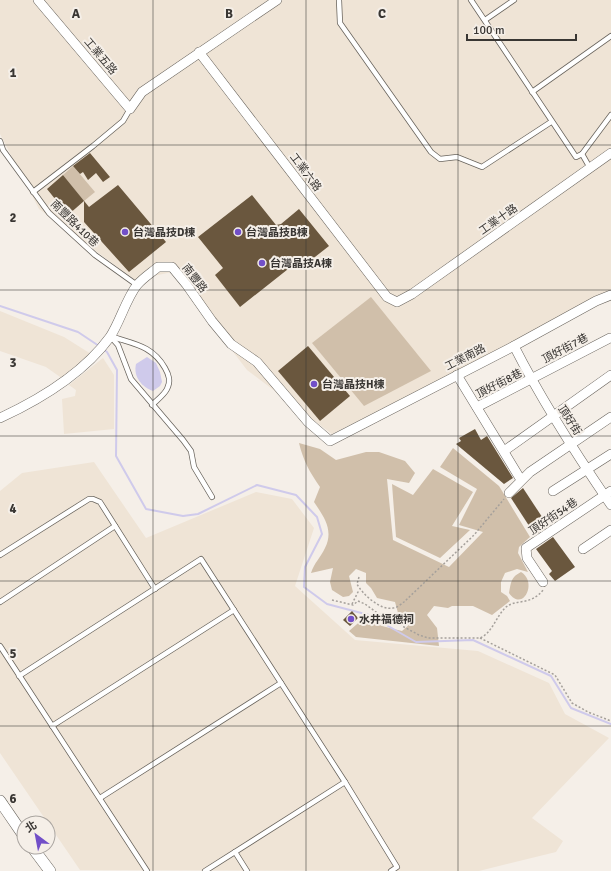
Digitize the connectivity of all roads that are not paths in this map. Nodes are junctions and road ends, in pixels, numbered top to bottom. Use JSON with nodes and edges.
{"nodes":[{"id":1,"x":38,"y":0,"type":"edge"},
{"id":2,"x":277,"y":0,"type":"edge"},
{"id":3,"x":339,"y":0,"type":"edge"},
{"id":4,"x":471,"y":0,"type":"edge"},
{"id":5,"x":514,"y":0,"type":"edge"},
{"id":6,"x":485,"y":20,"type":"junction"},
{"id":7,"x":611,"y":36,"type":"edge"},
{"id":8,"x":200,"y":52,"type":"junction"},
{"id":9,"x":532,"y":92,"type":"junction"},
{"id":10,"x":130,"y":109,"type":"junction"},
{"id":11,"x":611,"y":115,"type":"edge"},
{"id":12,"x":552,"y":122,"type":"junction"},
{"id":13,"x":0,"y":141,"type":"edge"},
{"id":14,"x":611,"y":153,"type":"edge"},
{"id":15,"x":582,"y":154,"type":"junction"},
{"id":16,"x":590,"y":168,"type":"junction"},
{"id":17,"x":34,"y":192,"type":"junction"},
{"id":18,"x":137,"y":285,"type":"junction"},
{"id":19,"x":611,"y":295,"type":"edge"},
{"id":20,"x":397,"y":302,"type":"joint"},
{"id":21,"x":110,"y":336,"type":"junction"},
{"id":22,"x":610,"y":338,"type":"edge"},
{"id":23,"x":514,"y":346,"type":"junction"},
{"id":24,"x":457,"y":375,"type":"junction"},
{"id":25,"x":611,"y":375,"type":"edge"},
{"id":26,"x":531,"y":379,"type":"junction"},
{"id":27,"x":152,"y":405,"type":"junction"},
{"id":28,"x":477,"y":407,"type":"junction"},
{"id":29,"x":553,"y":416,"type":"junction"},
{"id":30,"x":611,"y":417,"type":"edge"},
{"id":31,"x":0,"y":418,"type":"edge"},
{"id":32,"x":330,"y":441,"type":"joint"},
{"id":33,"x":571,"y":444,"type":"junction"},
{"id":34,"x":504,"y":451,"type":"junction"},
{"id":35,"x":611,"y":454,"type":"edge"},
{"id":36,"x":588,"y":469,"type":"junction"},
{"id":37,"x":521,"y":480,"type":"junction"},
{"id":38,"x":553,"y":491,"type":"dead end"},
{"id":39,"x":509,"y":493,"type":"road end"},
{"id":40,"x":608,"y":493,"type":"edge"},
{"id":41,"x":212,"y":497,"type":"dead end"},
{"id":42,"x":611,"y":505,"type":"edge"},
{"id":43,"x":115,"y":526,"type":"junction"},
{"id":44,"x":611,"y":530,"type":"edge"},
{"id":45,"x":583,"y":549,"type":"dead end"},
{"id":46,"x":0,"y":555,"type":"edge"},
{"id":47,"x":543,"y":582,"type":"road end"},
{"id":48,"x":155,"y":589,"type":"junction"},
{"id":49,"x":0,"y":602,"type":"edge"},
{"id":50,"x":234,"y":610,"type":"junction"},
{"id":51,"x":0,"y":646,"type":"edge"},
{"id":52,"x":19,"y":676,"type":"junction"},
{"id":53,"x":281,"y":683,"type":"junction"},
{"id":54,"x":52,"y":726,"type":"junction"},
{"id":55,"x":345,"y":782,"type":"junction"},
{"id":56,"x":100,"y":798,"type":"junction"},
{"id":57,"x":0,"y":801,"type":"edge"},
{"id":58,"x":16,"y":824,"type":"edge"},
{"id":59,"x":235,"y":852,"type":"junction"},
{"id":60,"x":38,"y":855,"type":"edge"},
{"id":61,"x":50,"y":871,"type":"edge"},
{"id":62,"x":147,"y":871,"type":"edge"},
{"id":63,"x":205,"y":871,"type":"edge"},
{"id":64,"x":246,"y":871,"type":"edge"},
{"id":65,"x":391,"y":871,"type":"edge"}],
"edges":[{"from":1,"to":10,"type":"street","name":"工業五路"},
{"from":2,"to":8,"type":"street"},
{"from":3,"to":12,"type":"lane"},
{"from":4,"to":6,"type":"lane"},
{"from":5,"to":6,"type":"lane"},
{"from":6,"to":9,"type":"lane"},
{"from":7,"to":9,"type":"lane"},
{"from":8,"to":10,"type":"street"},
{"from":8,"to":20,"type":"street","name":"工業六路"},
{"from":9,"to":12,"type":"lane"},
{"from":10,"to":17,"type":"lane"},
{"from":11,"to":15,"type":"lane"},
{"from":12,"to":15,"type":"lane"},
{"from":13,"to":17,"type":"lane","name":"南豐路410巷"},
{"from":14,"to":16,"type":"street","name":"工業十路"},
{"from":15,"to":16,"type":"lane"},
{"from":16,"to":20,"type":"street","name":"工業十路"},
{"from":17,"to":18,"type":"lane","name":"南豐路410巷"},
{"from":18,"to":21,"type":"street","name":"南豐路"},
{"from":18,"to":32,"type":"street","name":"南豐路"},
{"from":19,"to":23,"type":"street","name":"工業南路"},
{"from":21,"to":27,"type":"lane"},
{"from":21,"to":27,"type":"lane"},
{"from":21,"to":31,"type":"street","name":"南豐路"},
{"from":22,"to":26,"type":"street","name":"頂好街7巷"},
{"from":23,"to":24,"type":"street","name":"工業南路"},
{"from":23,"to":26,"type":"street","name":"頂好街"},
{"from":24,"to":28,"type":"street"},
{"from":24,"to":32,"type":"street","name":"工業南路"},
{"from":25,"to":29,"type":"street"},
{"from":26,"to":28,"type":"street","name":"頂好街8巷"},
{"from":26,"to":29,"type":"street","name":"頂好街"},
{"from":27,"to":41,"type":"lane"},
{"from":28,"to":34,"type":"street"},
{"from":29,"to":33,"type":"street","name":"頂好街"},
{"from":29,"to":34,"type":"street"},
{"from":30,"to":33,"type":"street"},
{"from":33,"to":36,"type":"street","name":"頂好街"},
{"from":33,"to":37,"type":"street"},
{"from":34,"to":37,"type":"street"},
{"from":35,"to":36,"type":"street"},
{"from":36,"to":38,"type":"street"},
{"from":36,"to":40,"type":"street","name":"頂好街"},
{"from":37,"to":39,"type":"street"},
{"from":40,"to":42,"type":"street","name":"頂好街"},
{"from":40,"to":47,"type":"street","name":"頂好街54巷"},
{"from":43,"to":46,"type":"lane"},
{"from":43,"to":48,"type":"lane"},
{"from":43,"to":49,"type":"lane"},
{"from":44,"to":45,"type":"street"},
{"from":48,"to":50,"type":"lane"},
{"from":48,"to":52,"type":"lane"},
{"from":50,"to":53,"type":"lane"},
{"from":50,"to":54,"type":"lane"},
{"from":51,"to":52,"type":"lane"},
{"from":52,"to":54,"type":"lane"},
{"from":53,"to":55,"type":"lane"},
{"from":53,"to":56,"type":"lane"},
{"from":54,"to":56,"type":"lane"},
{"from":55,"to":59,"type":"lane"},
{"from":55,"to":65,"type":"lane"},
{"from":56,"to":62,"type":"lane"},
{"from":57,"to":58,"type":"street"},
{"from":59,"to":63,"type":"lane"},
{"from":59,"to":64,"type":"lane"},
{"from":60,"to":61,"type":"street"}]}
